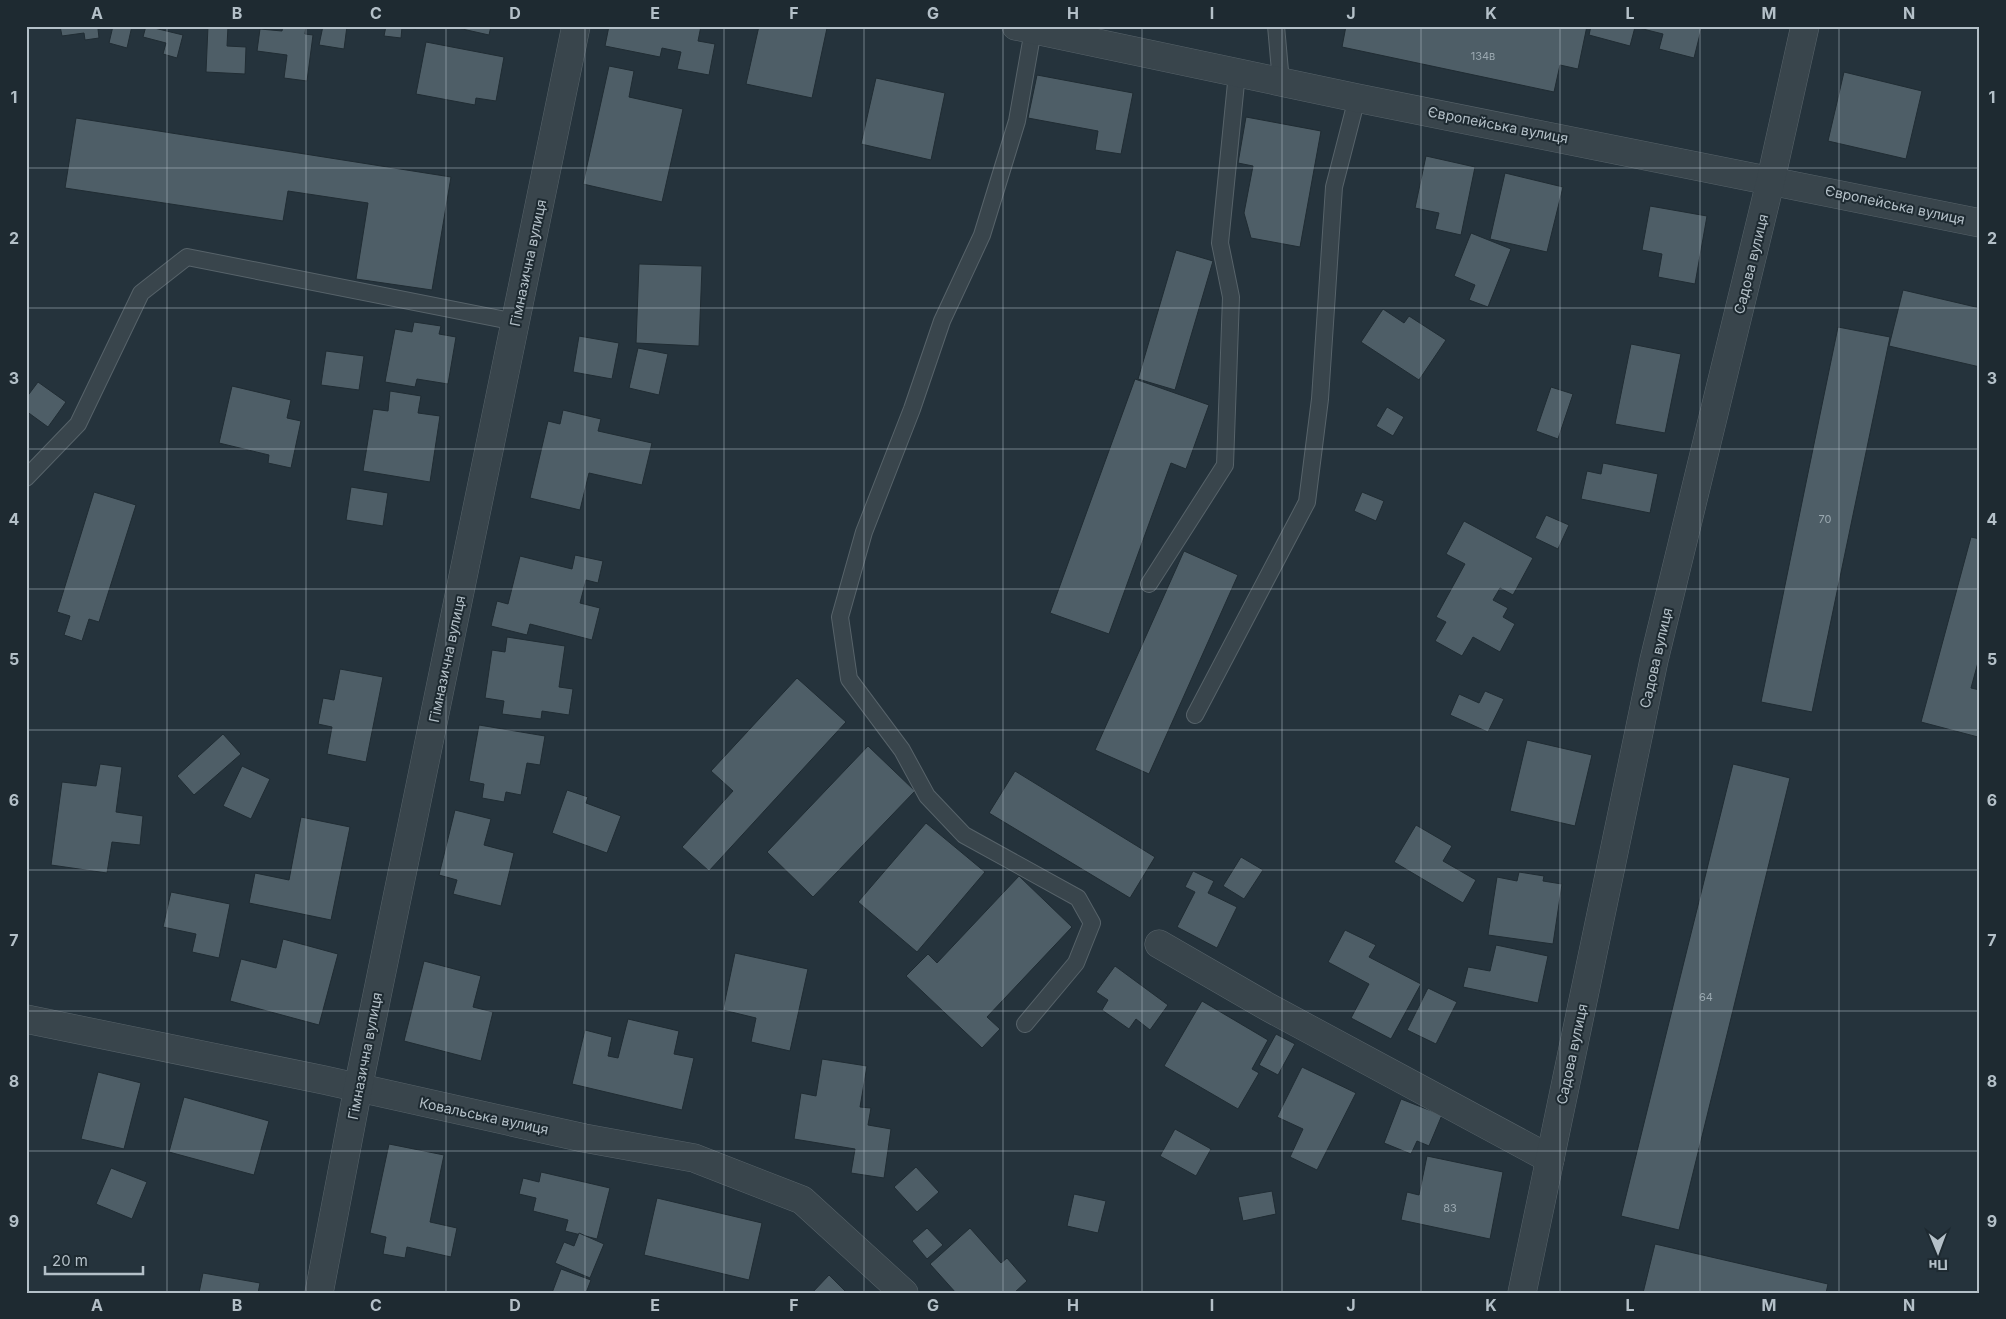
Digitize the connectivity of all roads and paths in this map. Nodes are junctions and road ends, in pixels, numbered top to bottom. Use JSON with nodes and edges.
{"nodes":[{"id":1,"x":576,"y":26,"type":"edge"},
{"id":2,"x":1276,"y":26,"type":"edge"},
{"id":3,"x":1804,"y":26,"type":"edge"},
{"id":4,"x":1024,"y":28,"type":"edge"},
{"id":5,"x":1238,"y":73,"type":"junction"},
{"id":6,"x":1281,"y":82,"type":"junction"},
{"id":7,"x":1357,"y":98,"type":"junction"},
{"id":8,"x":1771,"y":179,"type":"junction"},
{"id":9,"x":1980,"y":222,"type":"edge"},
{"id":10,"x":516,"y":322,"type":"junction"},
{"id":11,"x":26,"y":478,"type":"edge"},
{"id":12,"x":1149,"y":584,"type":"dead end"},
{"id":13,"x":1194,"y":715,"type":"dead end"},
{"id":14,"x":1159,"y":944,"type":"dead end"},
{"id":15,"x":26,"y":1018,"type":"edge"},
{"id":16,"x":1025,"y":1024,"type":"dead end"},
{"id":17,"x":358,"y":1088,"type":"junction"},
{"id":18,"x":1550,"y":1159,"type":"junction"},
{"id":19,"x":319,"y":1293,"type":"edge"},
{"id":20,"x":904,"y":1293,"type":"edge"},
{"id":21,"x":1522,"y":1293,"type":"edge"}],
"edges":[{"from":1,"to":10,"type":"street","name":"Гімназична вулиця"},
{"from":2,"to":6,"type":"lane"},
{"from":3,"to":8,"type":"street","name":"Садова вулиця"},
{"from":4,"to":5,"type":"street","name":"Європейська вулиця"},
{"from":4,"to":16,"type":"lane"},
{"from":5,"to":6,"type":"street","name":"Європейська вулиця"},
{"from":5,"to":12,"type":"lane"},
{"from":6,"to":7,"type":"street","name":"Європейська вулиця"},
{"from":7,"to":8,"type":"street","name":"Європейська вулиця"},
{"from":7,"to":13,"type":"lane"},
{"from":8,"to":9,"type":"street","name":"Європейська вулиця"},
{"from":8,"to":18,"type":"street","name":"Садова вулиця"},
{"from":10,"to":11,"type":"lane"},
{"from":10,"to":17,"type":"street","name":"Гімназична вулиця"},
{"from":14,"to":18,"type":"street"},
{"from":15,"to":17,"type":"street","name":"Ковальська вулиця"},
{"from":17,"to":19,"type":"street","name":"Гімназична вулиця"},
{"from":17,"to":20,"type":"street","name":"Ковальська вулиця"},
{"from":18,"to":21,"type":"street","name":"Садова вулиця"}]}
